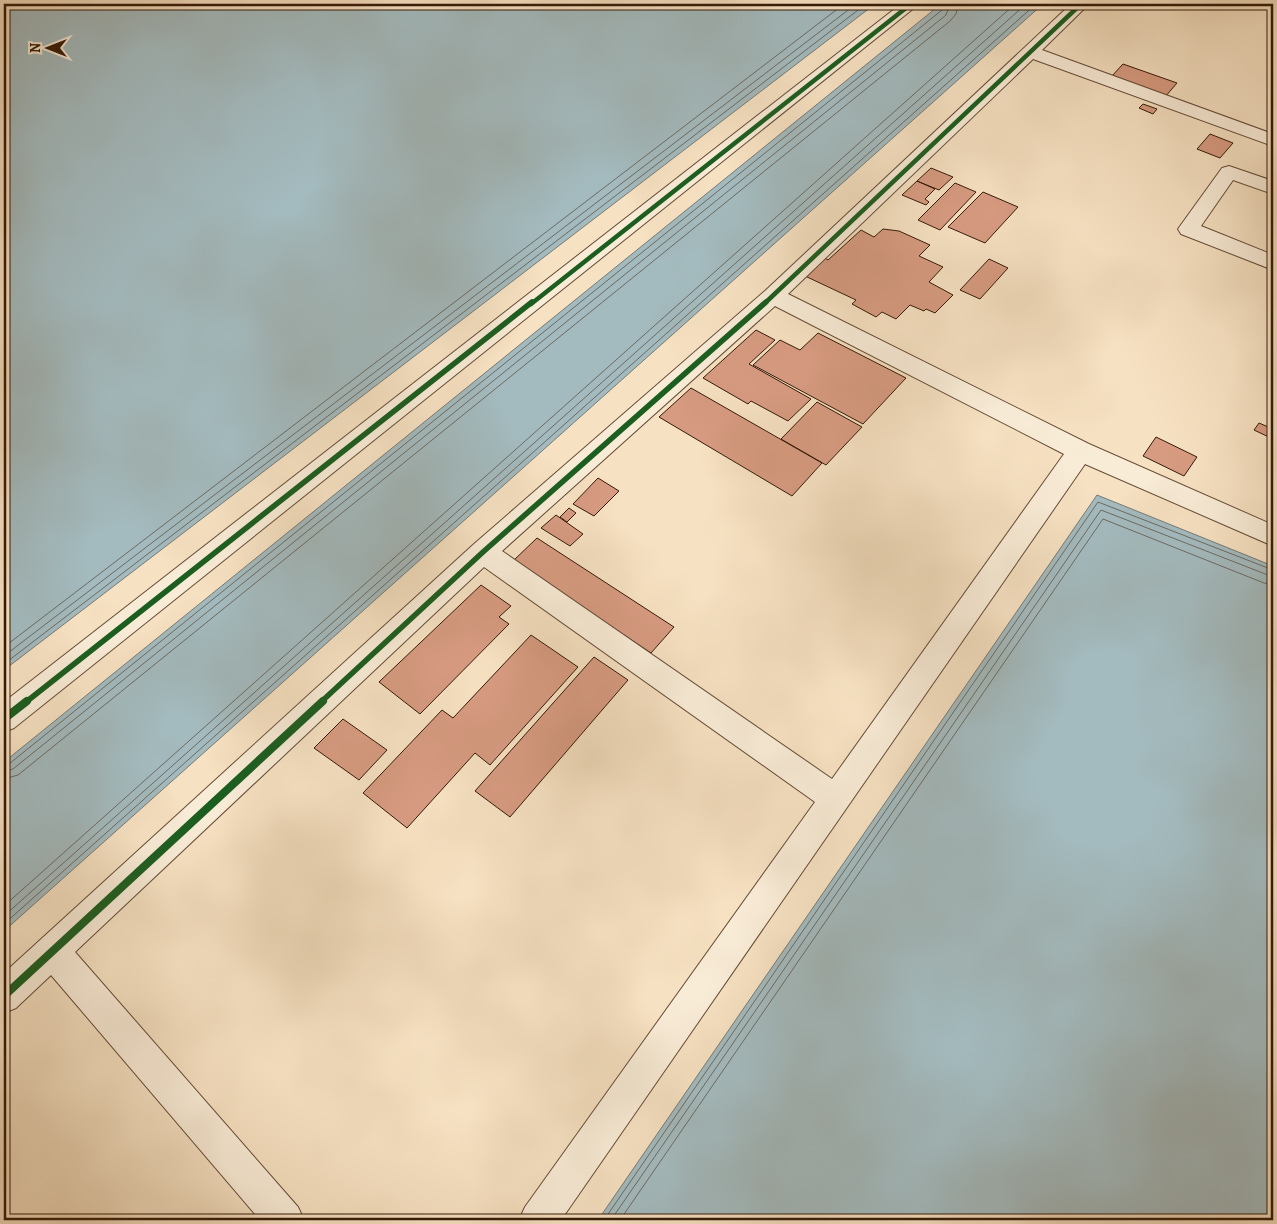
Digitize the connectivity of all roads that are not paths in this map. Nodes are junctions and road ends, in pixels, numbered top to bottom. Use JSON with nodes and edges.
{"nodes":[{"id":1,"x":911,"y":4,"type":"edge"},
{"id":2,"x":1081,"y":4,"type":"edge"},
{"id":3,"x":1030,"y":52,"type":"junction"},
{"id":4,"x":1269,"y":132,"type":"edge"},
{"id":5,"x":1273,"y":188,"type":"edge"},
{"id":6,"x":1273,"y":263,"type":"edge"},
{"id":7,"x":773,"y":296,"type":"junction"},
{"id":8,"x":1080,"y":451,"type":"junction"},
{"id":9,"x":1273,"y":536,"type":"edge"},
{"id":10,"x":484,"y":552,"type":"junction"},
{"id":11,"x":4,"y":719,"type":"edge"},
{"id":12,"x":834,"y":798,"type":"junction"},
{"id":13,"x":53,"y":952,"type":"junction"},
{"id":14,"x":4,"y":996,"type":"edge"},
{"id":15,"x":285,"y":1220,"type":"edge"},
{"id":16,"x":538,"y":1220,"type":"edge"}],
"edges":[{"from":1,"to":11,"type":"street"},
{"from":2,"to":3,"type":"street"},
{"from":3,"to":4,"type":"street"},
{"from":3,"to":7,"type":"street"},
{"from":5,"to":6,"type":"street"},
{"from":7,"to":8,"type":"street"},
{"from":7,"to":10,"type":"street"},
{"from":8,"to":9,"type":"street"},
{"from":8,"to":12,"type":"street"},
{"from":10,"to":12,"type":"street"},
{"from":10,"to":13,"type":"street"},
{"from":12,"to":16,"type":"street"},
{"from":13,"to":14,"type":"street"},
{"from":13,"to":15,"type":"street"}]}
